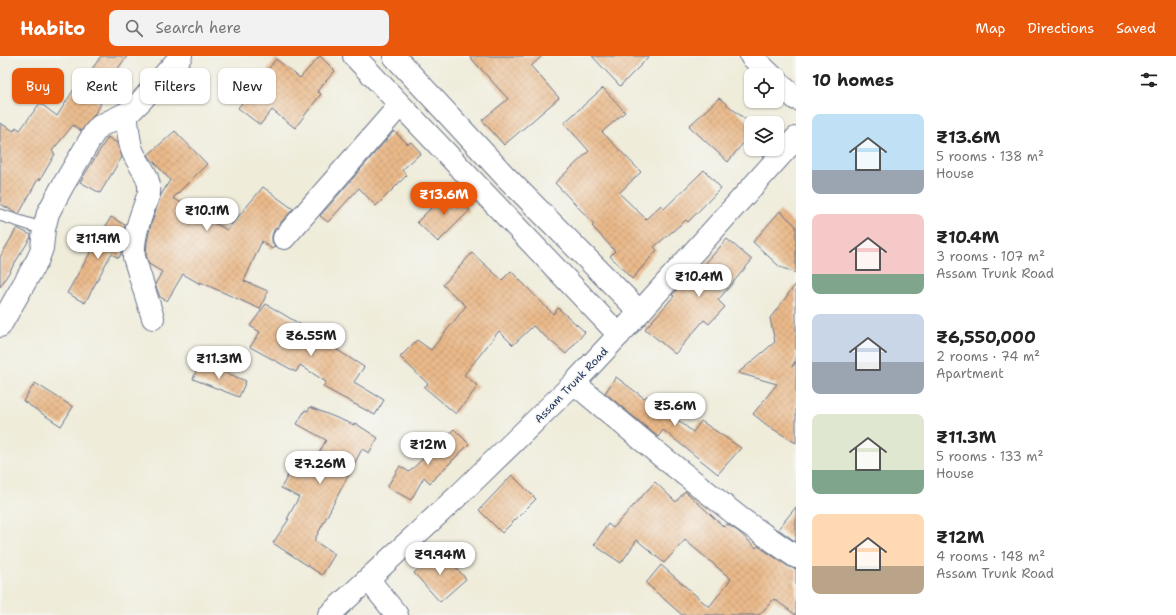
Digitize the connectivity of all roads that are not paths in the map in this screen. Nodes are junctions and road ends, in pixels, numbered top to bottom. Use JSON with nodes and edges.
{"nodes":[{"id":1,"x":181,"y":56,"type":"edge"},
{"id":2,"x":354,"y":56,"type":"edge"},
{"id":3,"x":394,"y":56,"type":"edge"},
{"id":4,"x":751,"y":56,"type":"edge"},
{"id":5,"x":764,"y":68,"type":"edge"},
{"id":6,"x":784,"y":88,"type":"edge"},
{"id":7,"x":796,"y":99,"type":"edge"},
{"id":8,"x":400,"y":105,"type":"junction"},
{"id":9,"x":126,"y":113,"type":"junction"},
{"id":10,"x":796,"y":138,"type":"edge"},
{"id":11,"x":0,"y":215,"type":"edge"},
{"id":12,"x":44,"y":229,"type":"junction"},
{"id":13,"x":284,"y":238,"type":"dead end"},
{"id":14,"x":640,"y":312,"type":"junction"},
{"id":15,"x":153,"y":318,"type":"dead end"},
{"id":16,"x":0,"y":326,"type":"edge"},
{"id":17,"x":619,"y":335,"type":"junction"},
{"id":18,"x":574,"y":383,"type":"junction"},
{"id":19,"x":796,"y":557,"type":"edge"},
{"id":20,"x":368,"y":579,"type":"junction"},
{"id":21,"x":328,"y":615,"type":"edge"},
{"id":22,"x":397,"y":615,"type":"edge"}],
"edges":[{"from":1,"to":9,"type":"street"},
{"from":2,"to":8,"type":"street"},
{"from":3,"to":14,"type":"street"},
{"from":4,"to":5,"type":"street"},
{"from":6,"to":7,"type":"street"},
{"from":8,"to":13,"type":"street"},
{"from":8,"to":17,"type":"street"},
{"from":9,"to":12,"type":"street"},
{"from":9,"to":15,"type":"street"},
{"from":10,"to":14,"type":"street","name":"Assam Trunk Road"},
{"from":11,"to":12,"type":"lane"},
{"from":12,"to":16,"type":"street"},
{"from":14,"to":17,"type":"street","name":"Assam Trunk Road"},
{"from":17,"to":18,"type":"street","name":"Assam Trunk Road"},
{"from":18,"to":19,"type":"street"},
{"from":18,"to":20,"type":"street","name":"Assam Trunk Road"},
{"from":20,"to":21,"type":"street","name":"Assam Trunk Road"},
{"from":20,"to":22,"type":"street"}]}
